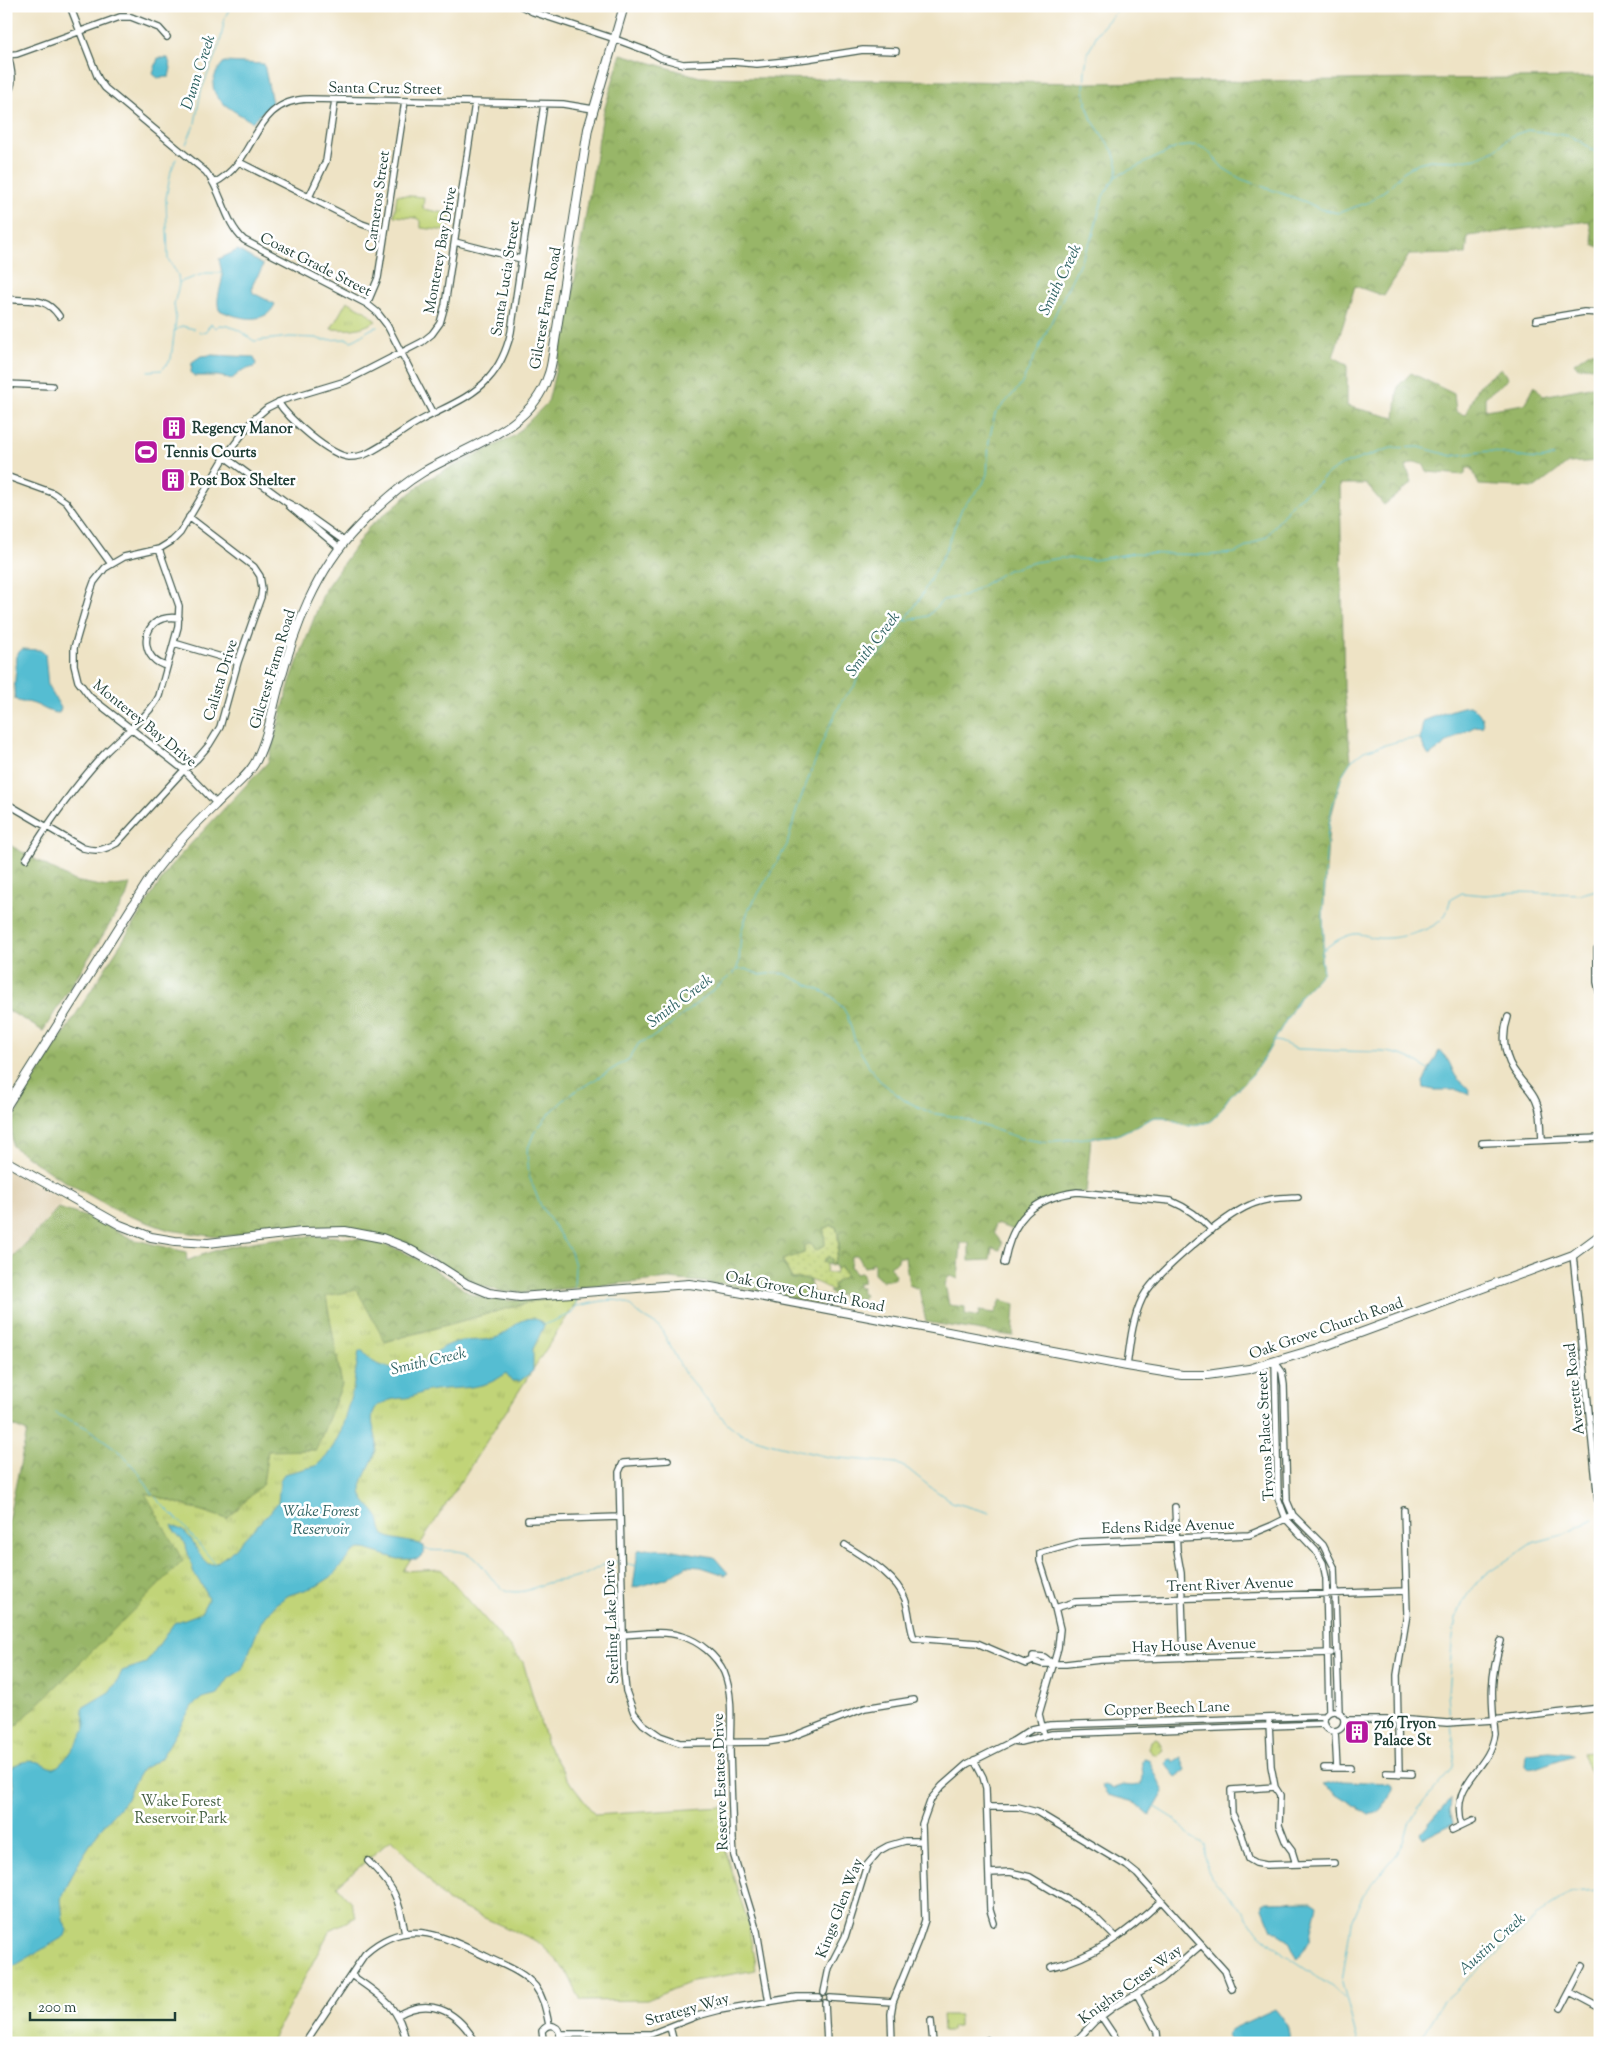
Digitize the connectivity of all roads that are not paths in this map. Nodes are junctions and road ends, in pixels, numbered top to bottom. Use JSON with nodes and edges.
{"nodes":[{"id":1,"x":70,"y":6,"type":"edge"},
{"id":2,"x":346,"y":6,"type":"edge"},
{"id":3,"x":400,"y":6,"type":"edge"},
{"id":4,"x":521,"y":6,"type":"edge"},
{"id":5,"x":624,"y":6,"type":"edge"},
{"id":6,"x":81,"y":31,"type":"junction"},
{"id":7,"x":167,"y":37,"type":"dead end"},
{"id":8,"x":615,"y":39,"type":"junction"},
{"id":9,"x":896,"y":51,"type":"dead end"},
{"id":10,"x":7,"y":55,"type":"edge"},
{"id":11,"x":6,"y":95,"type":"edge"},
{"id":12,"x":335,"y":100,"type":"junction"},
{"id":13,"x":405,"y":101,"type":"junction"},
{"id":14,"x":475,"y":103,"type":"junction"},
{"id":15,"x":544,"y":104,"type":"junction"},
{"id":16,"x":593,"y":109,"type":"junction"},
{"id":17,"x":239,"y":162,"type":"junction"},
{"id":18,"x":214,"y":183,"type":"junction"},
{"id":19,"x":309,"y":197,"type":"junction"},
{"id":20,"x":385,"y":232,"type":"junction"},
{"id":21,"x":455,"y":242,"type":"junction"},
{"id":22,"x":521,"y":259,"type":"junction"},
{"id":23,"x":6,"y":299,"type":"edge"},
{"id":24,"x":367,"y":304,"type":"junction"},
{"id":25,"x":1600,"y":313,"type":"edge"},
{"id":26,"x":59,"y":316,"type":"dead end"},
{"id":27,"x":1536,"y":320,"type":"dead end"},
{"id":28,"x":401,"y":353,"type":"junction"},
{"id":29,"x":6,"y":384,"type":"edge"},
{"id":30,"x":52,"y":386,"type":"dead end"},
{"id":31,"x":278,"y":402,"type":"junction"},
{"id":32,"x":432,"y":414,"type":"junction"},
{"id":33,"x":225,"y":456,"type":"junction"},
{"id":34,"x":6,"y":476,"type":"edge"},
{"id":35,"x":189,"y":517,"type":"junction"},
{"id":36,"x":341,"y":544,"type":"junction"},
{"id":37,"x":158,"y":549,"type":"junction"},
{"id":38,"x":111,"y":564,"type":"junction"},
{"id":39,"x":179,"y":618,"type":"junction"},
{"id":40,"x":174,"y":643,"type":"junction"},
{"id":41,"x":238,"y":662,"type":"junction"},
{"id":42,"x":167,"y":666,"type":"junction"},
{"id":43,"x":130,"y":728,"type":"junction"},
{"id":44,"x":184,"y":770,"type":"junction"},
{"id":45,"x":6,"y":803,"type":"edge"},
{"id":46,"x":216,"y":804,"type":"junction"},
{"id":47,"x":46,"y":827,"type":"junction"},
{"id":48,"x":26,"y":859,"type":"dead end"},
{"id":49,"x":1596,"y":949,"type":"dead end"},
{"id":50,"x":1600,"y":995,"type":"edge"},
{"id":51,"x":1508,"y":1017,"type":"dead end"},
{"id":52,"x":6,"y":1107,"type":"edge"},
{"id":53,"x":1600,"y":1138,"type":"edge"},
{"id":54,"x":1542,"y":1140,"type":"junction"},
{"id":55,"x":1482,"y":1143,"type":"dead end"},
{"id":56,"x":7,"y":1160,"type":"edge"},
{"id":57,"x":1298,"y":1197,"type":"dead end"},
{"id":58,"x":1212,"y":1230,"type":"junction"},
{"id":59,"x":1600,"y":1235,"type":"edge"},
{"id":60,"x":1573,"y":1255,"type":"junction"},
{"id":61,"x":1004,"y":1263,"type":"dead end"},
{"id":62,"x":1274,"y":1362,"type":"junction"},
{"id":63,"x":1127,"y":1366,"type":"junction"},
{"id":64,"x":1285,"y":1436,"type":"junction"},
{"id":65,"x":1276,"y":1437,"type":"junction"},
{"id":66,"x":668,"y":1460,"type":"dead end"},
{"id":67,"x":1175,"y":1507,"type":"dead end"},
{"id":68,"x":1404,"y":1510,"type":"dead end"},
{"id":69,"x":1293,"y":1514,"type":"junction"},
{"id":70,"x":620,"y":1517,"type":"junction"},
{"id":71,"x":1286,"y":1519,"type":"junction"},
{"id":72,"x":528,"y":1520,"type":"dead end"},
{"id":73,"x":1600,"y":1521,"type":"edge"},
{"id":74,"x":1177,"y":1538,"type":"junction"},
{"id":75,"x":845,"y":1545,"type":"dead end"},
{"id":76,"x":1406,"y":1591,"type":"junction"},
{"id":77,"x":1327,"y":1593,"type":"junction"},
{"id":78,"x":1336,"y":1593,"type":"junction"},
{"id":79,"x":1182,"y":1598,"type":"junction"},
{"id":80,"x":1055,"y":1608,"type":"junction"},
{"id":81,"x":624,"y":1635,"type":"junction"},
{"id":82,"x":1502,"y":1641,"type":"dead end"},
{"id":83,"x":1328,"y":1653,"type":"junction"},
{"id":84,"x":1337,"y":1654,"type":"junction"},
{"id":85,"x":1184,"y":1658,"type":"junction"},
{"id":86,"x":1053,"y":1664,"type":"junction"},
{"id":87,"x":914,"y":1700,"type":"dead end"},
{"id":88,"x":1600,"y":1708,"type":"edge"},
{"id":89,"x":1339,"y":1713,"type":"junction"},
{"id":90,"x":1327,"y":1714,"type":"junction"},
{"id":91,"x":1269,"y":1718,"type":"junction"},
{"id":92,"x":1344,"y":1720,"type":"junction"},
{"id":93,"x":1399,"y":1720,"type":"junction"},
{"id":94,"x":1493,"y":1720,"type":"junction"},
{"id":95,"x":1325,"y":1724,"type":"junction"},
{"id":96,"x":1042,"y":1726,"type":"junction"},
{"id":97,"x":1269,"y":1726,"type":"junction"},
{"id":98,"x":1336,"y":1730,"type":"junction"},
{"id":99,"x":1044,"y":1735,"type":"junction"},
{"id":100,"x":1013,"y":1741,"type":"junction"},
{"id":101,"x":730,"y":1743,"type":"junction"},
{"id":102,"x":974,"y":1760,"type":"junction"},
{"id":103,"x":1324,"y":1768,"type":"dead end"},
{"id":104,"x":1336,"y":1768,"type":"junction"},
{"id":105,"x":1350,"y":1768,"type":"dead end"},
{"id":106,"x":1386,"y":1773,"type":"dead end"},
{"id":107,"x":1400,"y":1774,"type":"junction"},
{"id":108,"x":1412,"y":1774,"type":"dead end"},
{"id":109,"x":1275,"y":1787,"type":"junction"},
{"id":110,"x":987,"y":1807,"type":"junction"},
{"id":111,"x":1473,"y":1820,"type":"dead end"},
{"id":112,"x":1462,"y":1825,"type":"junction"},
{"id":113,"x":1452,"y":1830,"type":"dead end"},
{"id":114,"x":922,"y":1841,"type":"junction"},
{"id":115,"x":368,"y":1861,"type":"dead end"},
{"id":116,"x":1334,"y":1863,"type":"dead end"},
{"id":117,"x":1296,"y":1864,"type":"junction"},
{"id":118,"x":990,"y":1872,"type":"junction"},
{"id":119,"x":1161,"y":1901,"type":"junction"},
{"id":120,"x":994,"y":1924,"type":"dead end"},
{"id":121,"x":405,"y":1933,"type":"junction"},
{"id":122,"x":1115,"y":1937,"type":"junction"},
{"id":123,"x":1201,"y":1945,"type":"junction"},
{"id":124,"x":1583,"y":1966,"type":"dead end"},
{"id":125,"x":1051,"y":1967,"type":"dead end"},
{"id":126,"x":350,"y":1975,"type":"junction"},
{"id":127,"x":1232,"y":1988,"type":"dead end"},
{"id":128,"x":824,"y":1992,"type":"junction"},
{"id":129,"x":1570,"y":1992,"type":"junction"},
{"id":130,"x":1137,"y":1994,"type":"junction"},
{"id":131,"x":819,"y":1997,"type":"junction"},
{"id":132,"x":830,"y":1998,"type":"junction"},
{"id":133,"x":769,"y":2002,"type":"junction"},
{"id":134,"x":893,"y":2002,"type":"junction"},
{"id":135,"x":825,"y":2003,"type":"junction"},
{"id":136,"x":1561,"y":2008,"type":"dead end"},
{"id":137,"x":1600,"y":2008,"type":"edge"},
{"id":138,"x":398,"y":2015,"type":"junction"},
{"id":139,"x":1101,"y":2016,"type":"junction"},
{"id":140,"x":931,"y":2021,"type":"dead end"},
{"id":141,"x":549,"y":2025,"type":"junction"},
{"id":142,"x":670,"y":2027,"type":"junction"},
{"id":143,"x":560,"y":2034,"type":"junction"},
{"id":144,"x":616,"y":2035,"type":"junction"},
{"id":145,"x":473,"y":2038,"type":"dead end"},
{"id":146,"x":987,"y":2040,"type":"dead end"},
{"id":147,"x":305,"y":2043,"type":"edge"},
{"id":148,"x":406,"y":2043,"type":"edge"},
{"id":149,"x":547,"y":2043,"type":"edge"},
{"id":150,"x":554,"y":2043,"type":"edge"},
{"id":151,"x":616,"y":2043,"type":"edge"},
{"id":152,"x":674,"y":2043,"type":"edge"},
{"id":153,"x":827,"y":2043,"type":"edge"},
{"id":154,"x":892,"y":2043,"type":"edge"},
{"id":155,"x":933,"y":2043,"type":"edge"},
{"id":156,"x":981,"y":2043,"type":"edge"},
{"id":157,"x":1074,"y":2043,"type":"edge"},
{"id":158,"x":1119,"y":2043,"type":"edge"},
{"id":159,"x":1158,"y":2043,"type":"edge"}],
"edges":[{"from":1,"to":6,"type":"street","name":"Coast Grade Street"},
{"from":2,"to":3,"type":"street"},
{"from":4,"to":8,"type":"street"},
{"from":5,"to":8,"type":"main road","name":"Gilcrest Farm Road"},
{"from":6,"to":7,"type":"street"},
{"from":6,"to":10,"type":"street"},
{"from":6,"to":18,"type":"street","name":"Coast Grade Street"},
{"from":8,"to":9,"type":"street"},
{"from":8,"to":16,"type":"main road","name":"Gilcrest Farm Road"},
{"from":10,"to":11,"type":"street"},
{"from":12,"to":13,"type":"street","name":"Santa Cruz Street"},
{"from":12,"to":17,"type":"street","name":"Santa Cruz Street"},
{"from":12,"to":19,"type":"street"},
{"from":13,"to":14,"type":"street","name":"Santa Cruz Street"},
{"from":13,"to":20,"type":"street","name":"Carneros Street"},
{"from":14,"to":15,"type":"street","name":"Santa Cruz Street"},
{"from":14,"to":21,"type":"street","name":"Monterey Bay Drive"},
{"from":15,"to":16,"type":"street","name":"Santa Cruz Street"},
{"from":15,"to":22,"type":"street","name":"Santa Lucia Street"},
{"from":16,"to":36,"type":"main road","name":"Gilcrest Farm Road"},
{"from":17,"to":18,"type":"street","name":"Santa Cruz Street"},
{"from":17,"to":19,"type":"street"},
{"from":18,"to":24,"type":"street","name":"Coast Grade Street"},
{"from":19,"to":20,"type":"street"},
{"from":20,"to":24,"type":"street","name":"Carneros Street"},
{"from":21,"to":22,"type":"street"},
{"from":21,"to":28,"type":"street","name":"Monterey Bay Drive"},
{"from":22,"to":32,"type":"street","name":"Santa Lucia Street"},
{"from":23,"to":26,"type":"street"},
{"from":24,"to":28,"type":"street","name":"Coast Grade Street"},
{"from":25,"to":27,"type":"street"},
{"from":28,"to":31,"type":"street","name":"Monterey Bay Drive"},
{"from":28,"to":32,"type":"street","name":"Coast Grade Street"},
{"from":29,"to":30,"type":"street"},
{"from":31,"to":32,"type":"street","name":"Santa Lucia Street"},
{"from":31,"to":33,"type":"street","name":"Monterey Bay Drive"},
{"from":33,"to":35,"type":"street","name":"Monterey Bay Drive"},
{"from":33,"to":36,"type":"street"},
{"from":34,"to":38,"type":"street"},
{"from":35,"to":37,"type":"street","name":"Monterey Bay Drive"},
{"from":35,"to":41,"type":"street","name":"Calista Drive"},
{"from":36,"to":46,"type":"main road","name":"Gilcrest Farm Road"},
{"from":37,"to":38,"type":"street","name":"Monterey Bay Drive"},
{"from":37,"to":39,"type":"street"},
{"from":38,"to":43,"type":"street","name":"Monterey Bay Drive"},
{"from":39,"to":40,"type":"street"},
{"from":39,"to":42,"type":"street"},
{"from":40,"to":41,"type":"street"},
{"from":40,"to":42,"type":"street"},
{"from":41,"to":44,"type":"street","name":"Calista Drive"},
{"from":42,"to":43,"type":"street"},
{"from":43,"to":44,"type":"street","name":"Monterey Bay Drive"},
{"from":43,"to":47,"type":"street"},
{"from":44,"to":46,"type":"street","name":"Monterey Bay Drive"},
{"from":44,"to":47,"type":"street","name":"Calista Drive"},
{"from":45,"to":47,"type":"street","name":"Calista Drive"},
{"from":46,"to":52,"type":"main road","name":"Gilcrest Farm Road"},
{"from":47,"to":48,"type":"street"},
{"from":49,"to":50,"type":"street"},
{"from":51,"to":54,"type":"street"},
{"from":53,"to":54,"type":"street"},
{"from":54,"to":55,"type":"street"},
{"from":56,"to":63,"type":"main road","name":"Oak Grove Church Road"},
{"from":57,"to":58,"type":"street"},
{"from":58,"to":61,"type":"street"},
{"from":58,"to":63,"type":"street"},
{"from":59,"to":60,"type":"main road","name":"Oak Grove Church Road"},
{"from":60,"to":62,"type":"main road","name":"Oak Grove Church Road"},
{"from":60,"to":73,"type":"street","name":"Averette Road"},
{"from":62,"to":63,"type":"main road","name":"Oak Grove Church Road"},
{"from":62,"to":64,"type":"street","name":"Tryons Palace Street"},
{"from":62,"to":65,"type":"street","name":"Tryons Palace Street"},
{"from":64,"to":65,"type":"street"},
{"from":64,"to":69,"type":"street","name":"Tryons Palace Street"},
{"from":65,"to":71,"type":"street","name":"Tryons Palace Street"},
{"from":66,"to":70,"type":"street","name":"Sterling Lake Drive"},
{"from":67,"to":74,"type":"street"},
{"from":68,"to":76,"type":"street"},
{"from":69,"to":71,"type":"street","name":"Edens Ridge Avenue"},
{"from":69,"to":78,"type":"street","name":"Tryons Palace Street"},
{"from":70,"to":72,"type":"street"},
{"from":70,"to":81,"type":"street","name":"Sterling Lake Drive"},
{"from":71,"to":74,"type":"street","name":"Edens Ridge Avenue"},
{"from":71,"to":77,"type":"street","name":"Tryons Palace Street"},
{"from":74,"to":79,"type":"street"},
{"from":74,"to":80,"type":"street","name":"Edens Ridge Avenue"},
{"from":75,"to":86,"type":"street","name":"Hay House Avenue"},
{"from":76,"to":78,"type":"street","name":"Trent River Avenue"},
{"from":76,"to":93,"type":"street"},
{"from":77,"to":78,"type":"street","name":"Trent River Avenue"},
{"from":77,"to":79,"type":"street","name":"Trent River Avenue"},
{"from":77,"to":83,"type":"street","name":"Tryons Palace Street"},
{"from":78,"to":84,"type":"street","name":"Tryons Palace Street"},
{"from":79,"to":80,"type":"street","name":"Trent River Avenue"},
{"from":79,"to":85,"type":"street"},
{"from":80,"to":86,"type":"street"},
{"from":81,"to":101,"type":"street","name":"Sterling Lake Drive"},
{"from":81,"to":101,"type":"street","name":"Reserve Estates Drive"},
{"from":82,"to":94,"type":"street"},
{"from":83,"to":84,"type":"street","name":"Hay House Avenue"},
{"from":83,"to":85,"type":"street","name":"Hay House Avenue"},
{"from":83,"to":90,"type":"street","name":"Tryons Palace Street"},
{"from":84,"to":89,"type":"street","name":"Tryons Palace Street"},
{"from":85,"to":86,"type":"street","name":"Hay House Avenue"},
{"from":86,"to":96,"type":"street"},
{"from":87,"to":101,"type":"street","name":"Sterling Lake Drive"},
{"from":88,"to":94,"type":"street"},
{"from":89,"to":90,"type":"street"},
{"from":89,"to":92,"type":"street"},
{"from":90,"to":91,"type":"street","name":"Copper Beech Lane"},
{"from":90,"to":95,"type":"street"},
{"from":91,"to":96,"type":"street","name":"Copper Beech Lane"},
{"from":91,"to":97,"type":"street"},
{"from":92,"to":93,"type":"street"},
{"from":92,"to":98,"type":"street"},
{"from":93,"to":94,"type":"street"},
{"from":93,"to":107,"type":"street"},
{"from":94,"to":112,"type":"street"},
{"from":95,"to":97,"type":"street","name":"Copper Beech Lane"},
{"from":95,"to":98,"type":"street"},
{"from":96,"to":99,"type":"street"},
{"from":96,"to":100,"type":"street","name":"Copper Beech Lane"},
{"from":97,"to":99,"type":"street","name":"Copper Beech Lane"},
{"from":97,"to":109,"type":"street"},
{"from":98,"to":104,"type":"street"},
{"from":99,"to":100,"type":"street","name":"Copper Beech Lane"},
{"from":100,"to":102,"type":"street","name":"Copper Beech Lane"},
{"from":101,"to":133,"type":"street","name":"Reserve Estates Drive"},
{"from":102,"to":110,"type":"street"},
{"from":102,"to":114,"type":"street","name":"Copper Beech Lane"},
{"from":103,"to":104,"type":"street"},
{"from":104,"to":105,"type":"street"},
{"from":106,"to":107,"type":"street"},
{"from":107,"to":108,"type":"street"},
{"from":109,"to":117,"type":"street"},
{"from":109,"to":117,"type":"street"},
{"from":110,"to":118,"type":"street"},
{"from":110,"to":119,"type":"street"},
{"from":111,"to":112,"type":"street"},
{"from":112,"to":113,"type":"street"},
{"from":114,"to":128,"type":"street","name":"Kings Glen Way"},
{"from":114,"to":134,"type":"street","name":"Copper Beech Lane"},
{"from":115,"to":121,"type":"street"},
{"from":116,"to":117,"type":"street"},
{"from":118,"to":120,"type":"street"},
{"from":118,"to":122,"type":"street"},
{"from":119,"to":122,"type":"street"},
{"from":119,"to":123,"type":"street"},
{"from":121,"to":126,"type":"street"},
{"from":121,"to":141,"type":"street"},
{"from":122,"to":125,"type":"street"},
{"from":123,"to":127,"type":"street"},
{"from":123,"to":130,"type":"street","name":"Knights Crest Way"},
{"from":124,"to":129,"type":"street"},
{"from":126,"to":138,"type":"street"},
{"from":126,"to":147,"type":"street"},
{"from":128,"to":131,"type":"street"},
{"from":128,"to":132,"type":"street"},
{"from":129,"to":136,"type":"street"},
{"from":129,"to":137,"type":"street"},
{"from":130,"to":139,"type":"street","name":"Knights Crest Way"},
{"from":130,"to":159,"type":"street"},
{"from":131,"to":133,"type":"street","name":"Strategy Way"},
{"from":131,"to":135,"type":"street"},
{"from":132,"to":134,"type":"street"},
{"from":132,"to":135,"type":"street"},
{"from":133,"to":142,"type":"street","name":"Strategy Way"},
{"from":134,"to":154,"type":"street","name":"Copper Beech Lane"},
{"from":135,"to":153,"type":"street"},
{"from":138,"to":145,"type":"street"},
{"from":138,"to":148,"type":"street"},
{"from":139,"to":157,"type":"street","name":"Knights Crest Way"},
{"from":139,"to":158,"type":"street"},
{"from":140,"to":155,"type":"street"},
{"from":141,"to":143,"type":"street"},
{"from":141,"to":149,"type":"street"},
{"from":142,"to":144,"type":"street","name":"Strategy Way"},
{"from":142,"to":152,"type":"street"},
{"from":143,"to":144,"type":"street","name":"Strategy Way"},
{"from":143,"to":150,"type":"street"},
{"from":144,"to":151,"type":"street"},
{"from":146,"to":156,"type":"street"}]}
